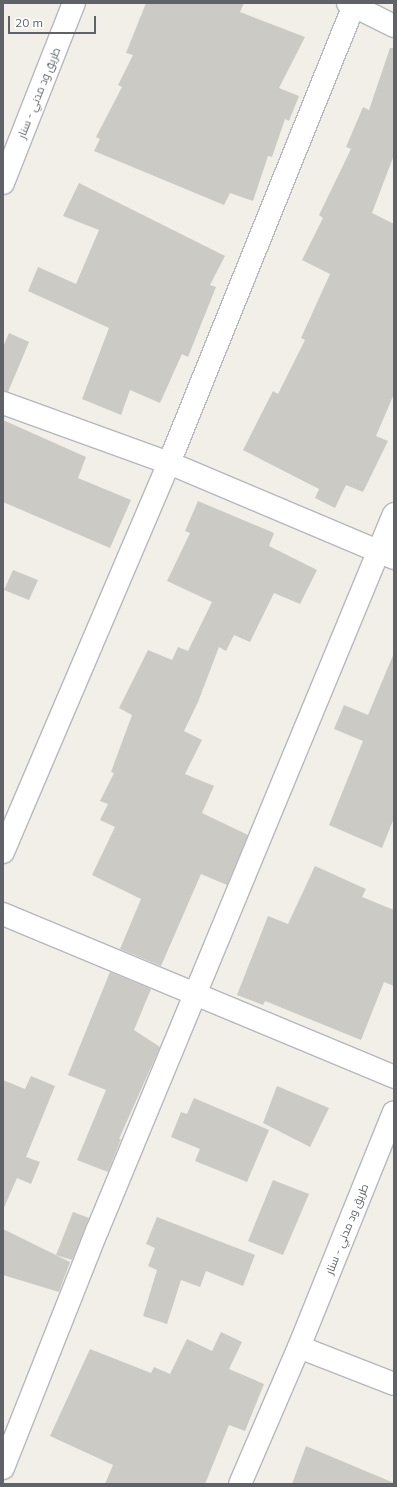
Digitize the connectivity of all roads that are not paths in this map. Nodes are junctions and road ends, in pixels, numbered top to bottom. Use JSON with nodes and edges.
{"nodes":[{"id":1,"x":74,"y":3,"type":"edge"},
{"id":2,"x":351,"y":5,"type":"edge"},
{"id":3,"x":394,"y":26,"type":"edge"},
{"id":4,"x":3,"y":183,"type":"edge"},
{"id":5,"x":3,"y":402,"type":"edge"},
{"id":6,"x":169,"y":463,"type":"junction"},
{"id":7,"x":394,"y":514,"type":"edge"},
{"id":8,"x":386,"y":555,"type":"edge"},
{"id":9,"x":3,"y":852,"type":"edge"},
{"id":10,"x":3,"y":914,"type":"edge"},
{"id":11,"x":195,"y":995,"type":"junction"},
{"id":12,"x":394,"y":1077,"type":"edge"},
{"id":13,"x":394,"y":1112,"type":"edge"},
{"id":14,"x":299,"y":1347,"type":"junction"},
{"id":15,"x":394,"y":1384,"type":"edge"},
{"id":16,"x":3,"y":1468,"type":"edge"},
{"id":17,"x":240,"y":1484,"type":"edge"}],
"edges":[{"from":1,"to":4,"type":"street","name":"طريق ود مدني - سنار"},
{"from":2,"to":3,"type":"street"},
{"from":2,"to":6,"type":"street"},
{"from":5,"to":6,"type":"street"},
{"from":6,"to":8,"type":"street"},
{"from":6,"to":9,"type":"street"},
{"from":7,"to":8,"type":"street"},
{"from":8,"to":11,"type":"street"},
{"from":10,"to":11,"type":"street"},
{"from":11,"to":12,"type":"street"},
{"from":11,"to":16,"type":"street"},
{"from":13,"to":14,"type":"street","name":"طريق ود مدني - سنار"},
{"from":14,"to":15,"type":"street"},
{"from":14,"to":17,"type":"street","name":"طريق ود مدني - سنار"}]}
